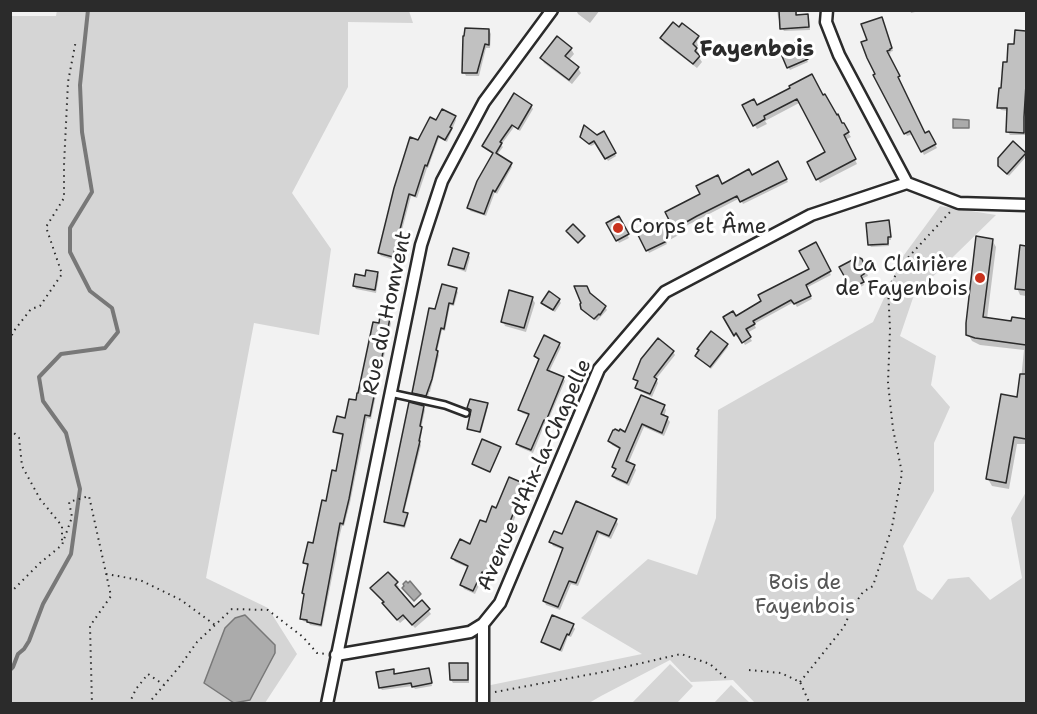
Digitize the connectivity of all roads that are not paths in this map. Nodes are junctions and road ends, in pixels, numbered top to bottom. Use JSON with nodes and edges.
{"nodes":[{"id":1,"x":552,"y":10,"type":"edge"},
{"id":2,"x":827,"y":10,"type":"edge"},
{"id":3,"x":908,"y":183,"type":"junction"},
{"id":4,"x":1026,"y":205,"type":"edge"},
{"id":5,"x":390,"y":393,"type":"junction"},
{"id":6,"x":466,"y":413,"type":"dead end"},
{"id":7,"x":483,"y":624,"type":"junction"},
{"id":8,"x":336,"y":655,"type":"junction"},
{"id":9,"x":483,"y":699,"type":"edge"},
{"id":10,"x":327,"y":704,"type":"edge"}],
"edges":[{"from":1,"to":5,"type":"street","name":"Rue du Homvent"},
{"from":2,"to":3,"type":"street"},
{"from":3,"to":4,"type":"street"},
{"from":3,"to":7,"type":"street","name":"Avenue d'Aix-la-Chapelle"},
{"from":5,"to":6,"type":"lane"},
{"from":5,"to":8,"type":"street","name":"Rue du Homvent"},
{"from":7,"to":8,"type":"street"},
{"from":7,"to":9,"type":"street"},
{"from":8,"to":10,"type":"street","name":"Rue du Homvent"}]}
